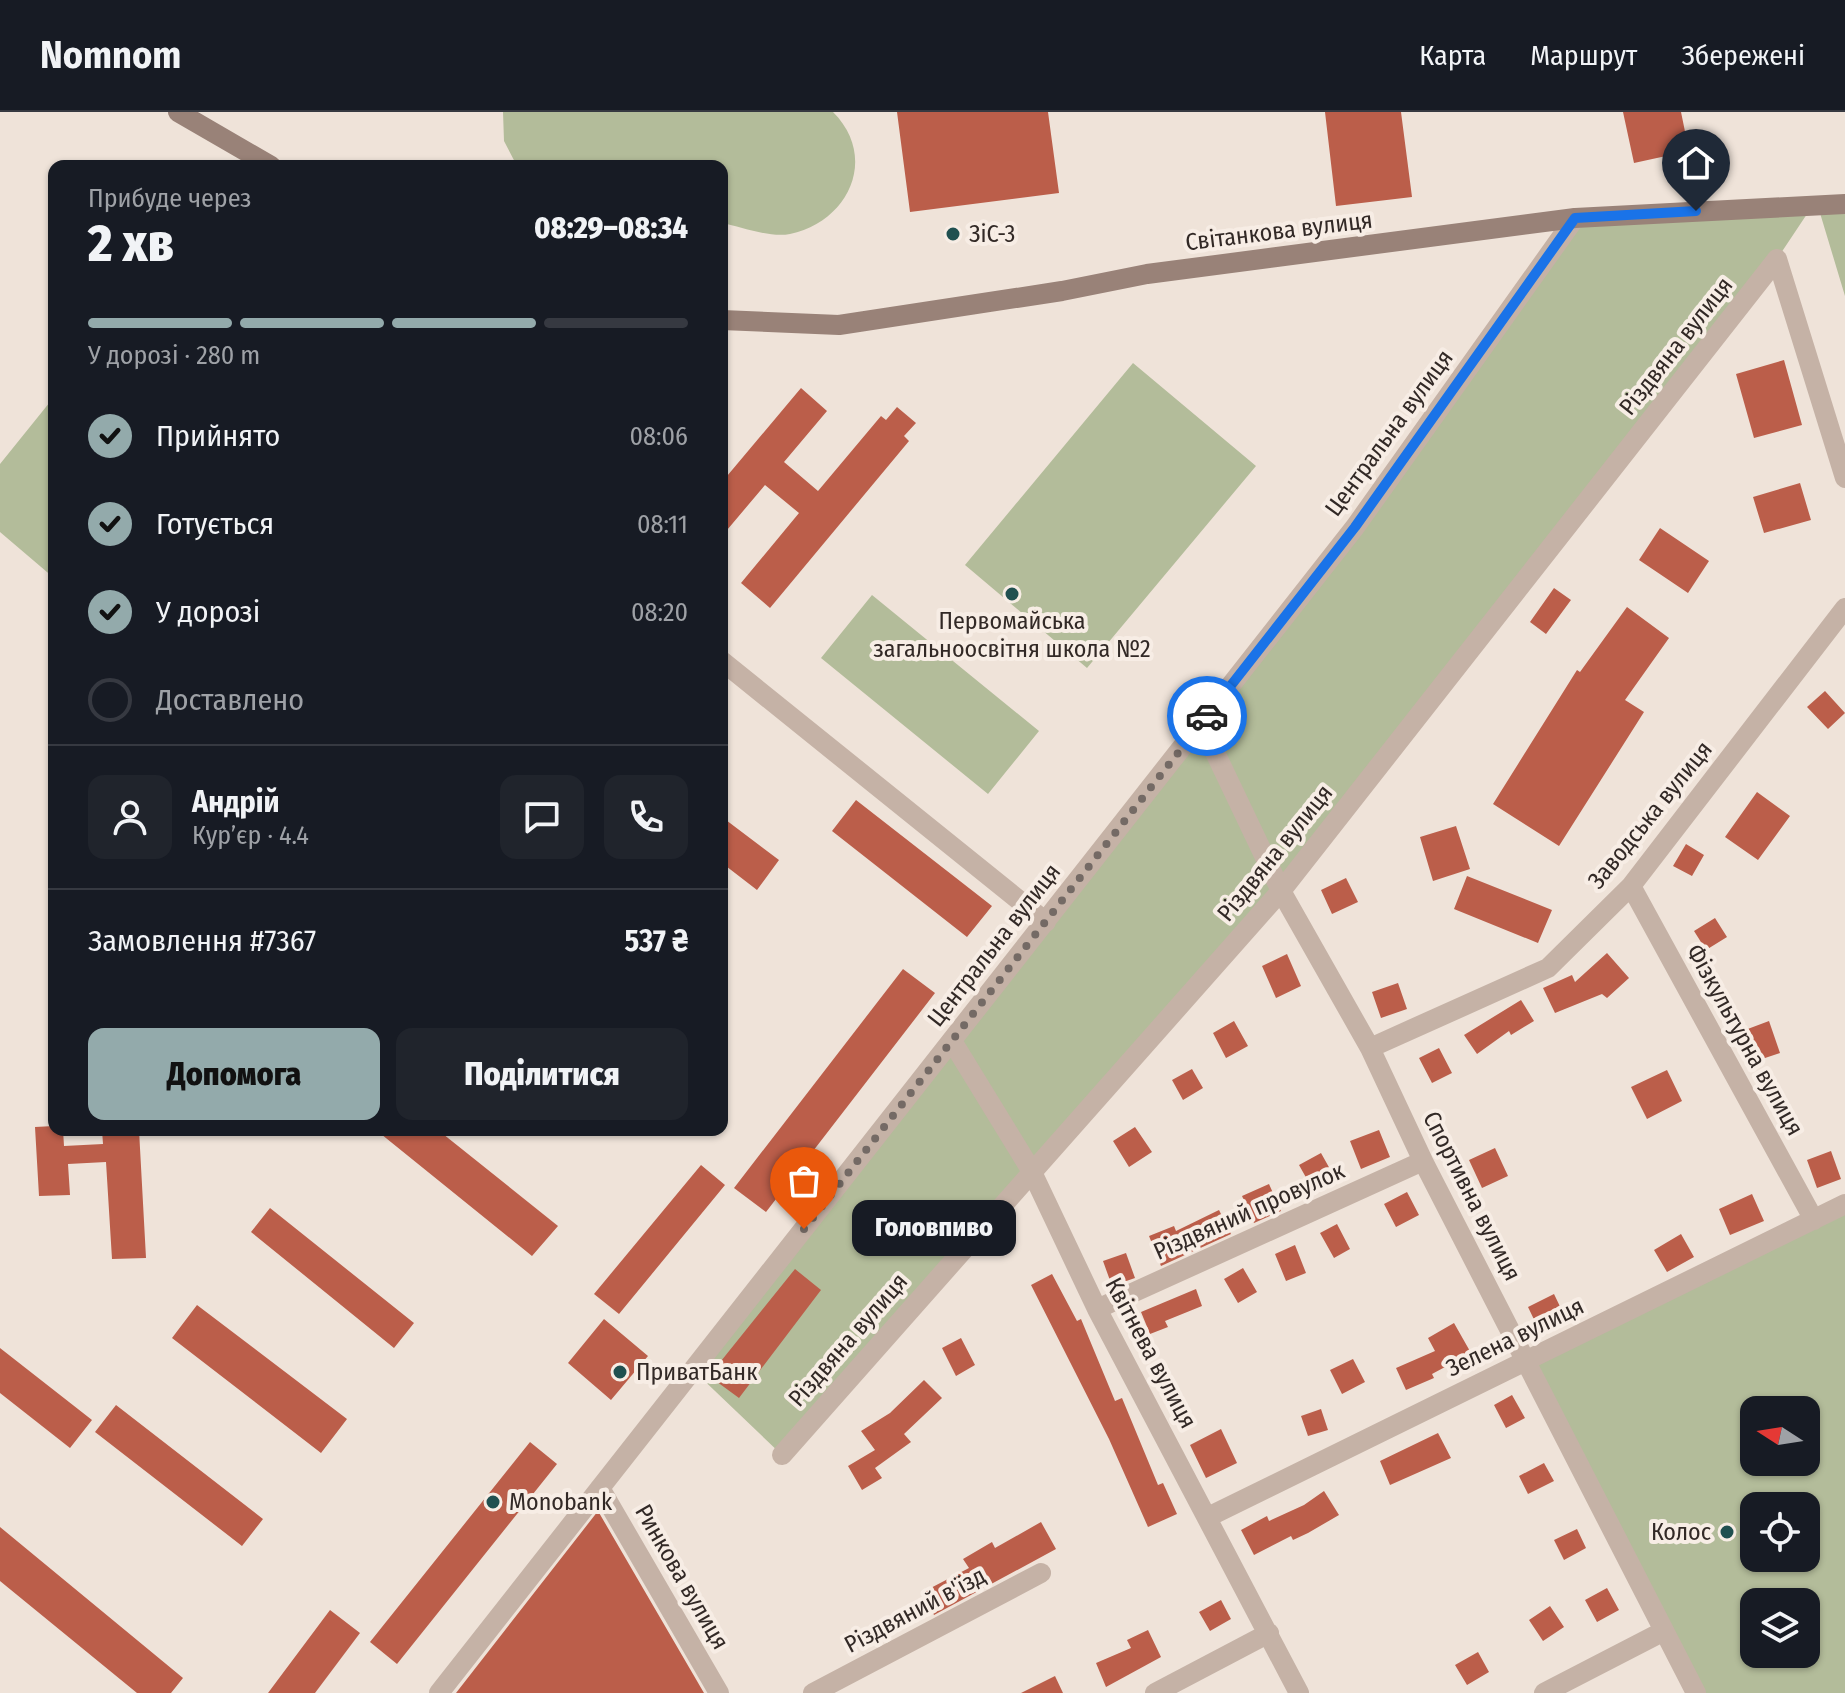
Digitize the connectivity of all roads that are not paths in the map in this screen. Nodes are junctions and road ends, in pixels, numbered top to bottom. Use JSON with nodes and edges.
{"nodes":[{"id":1,"x":178,"y":112,"type":"edge"},
{"id":2,"x":261,"y":160,"type":"edge"},
{"id":3,"x":1845,"y":204,"type":"edge"},
{"id":4,"x":1575,"y":218,"type":"junction"},
{"id":5,"x":728,"y":320,"type":"edge"},
{"id":6,"x":1845,"y":478,"type":"edge"},
{"id":7,"x":1845,"y":608,"type":"edge"},
{"id":8,"x":728,"y":666,"type":"edge"},
{"id":9,"x":1201,"y":723,"type":"junction"},
{"id":10,"x":1631,"y":886,"type":"junction"},
{"id":11,"x":1281,"y":891,"type":"junction"},
{"id":12,"x":1046,"y":922,"type":"junction"},
{"id":13,"x":952,"y":1041,"type":"junction"},
{"id":14,"x":1370,"y":1048,"type":"junction"},
{"id":15,"x":1423,"y":1161,"type":"junction"},
{"id":16,"x":1031,"y":1170,"type":"junction"},
{"id":17,"x":1845,"y":1204,"type":"edge"},
{"id":18,"x":1814,"y":1220,"type":"junction"},
{"id":19,"x":1097,"y":1309,"type":"junction"},
{"id":20,"x":1527,"y":1361,"type":"junction"},
{"id":21,"x":782,"y":1455,"type":"dead end"},
{"id":22,"x":600,"y":1488,"type":"junction"},
{"id":23,"x":1208,"y":1517,"type":"junction"},
{"id":24,"x":1041,"y":1573,"type":"dead end"},
{"id":25,"x":1662,"y":1632,"type":"junction"},
{"id":26,"x":1269,"y":1633,"type":"junction"},
{"id":27,"x":439,"y":1693,"type":"edge"},
{"id":28,"x":719,"y":1693,"type":"edge"},
{"id":29,"x":813,"y":1693,"type":"edge"},
{"id":30,"x":1155,"y":1693,"type":"edge"},
{"id":31,"x":1299,"y":1693,"type":"edge"},
{"id":32,"x":1544,"y":1693,"type":"edge"},
{"id":33,"x":1696,"y":1693,"type":"edge"}],
"edges":[{"from":1,"to":2,"type":"street"},
{"from":3,"to":4,"type":"street","name":"Світанкова вулиця"},
{"from":4,"to":5,"type":"street","name":"Світанкова вулиця"},
{"from":4,"to":9,"type":"street","name":"Центральна вулиця"},
{"from":6,"to":11,"type":"street","name":"Різдвяна вулиця"},
{"from":7,"to":10,"type":"street","name":"Заводська вулиця"},
{"from":8,"to":12,"type":"street"},
{"from":9,"to":11,"type":"street","name":"Спортивна вулиця"},
{"from":9,"to":12,"type":"street","name":"Центральна вулиця"},
{"from":10,"to":14,"type":"street","name":"Заводська вулиця"},
{"from":10,"to":18,"type":"street","name":"Фізкультурна вулиця"},
{"from":11,"to":14,"type":"street","name":"Спортивна вулиця"},
{"from":11,"to":16,"type":"street","name":"Різдвяна вулиця"},
{"from":12,"to":13,"type":"street","name":"Центральна вулиця"},
{"from":13,"to":16,"type":"street","name":"Квітнева вулиця"},
{"from":13,"to":22,"type":"street","name":"Центральна вулиця"},
{"from":14,"to":15,"type":"street","name":"Спортивна вулиця"},
{"from":15,"to":19,"type":"street","name":"Різдвяний провулок"},
{"from":15,"to":20,"type":"street","name":"Спортивна вулиця"},
{"from":16,"to":19,"type":"street","name":"Квітнева вулиця"},
{"from":16,"to":21,"type":"street","name":"Різдвяна вулиця"},
{"from":17,"to":18,"type":"street","name":"Зелена вулиця"},
{"from":18,"to":20,"type":"street","name":"Зелена вулиця"},
{"from":19,"to":23,"type":"street","name":"Квітнева вулиця"},
{"from":20,"to":23,"type":"street","name":"Зелена вулиця"},
{"from":20,"to":25,"type":"street","name":"Спортивна вулиця"},
{"from":22,"to":27,"type":"street","name":"Центральна вулиця"},
{"from":22,"to":28,"type":"street","name":"Ринкова вулиця"},
{"from":23,"to":26,"type":"street","name":"Квітнева вулиця"},
{"from":24,"to":29,"type":"street","name":"Різдвяний в'їзд"},
{"from":25,"to":32,"type":"street"},
{"from":25,"to":33,"type":"street","name":"Спортивна вулиця"},
{"from":26,"to":30,"type":"street"},
{"from":26,"to":31,"type":"street","name":"Квітнева вулиця"}]}
